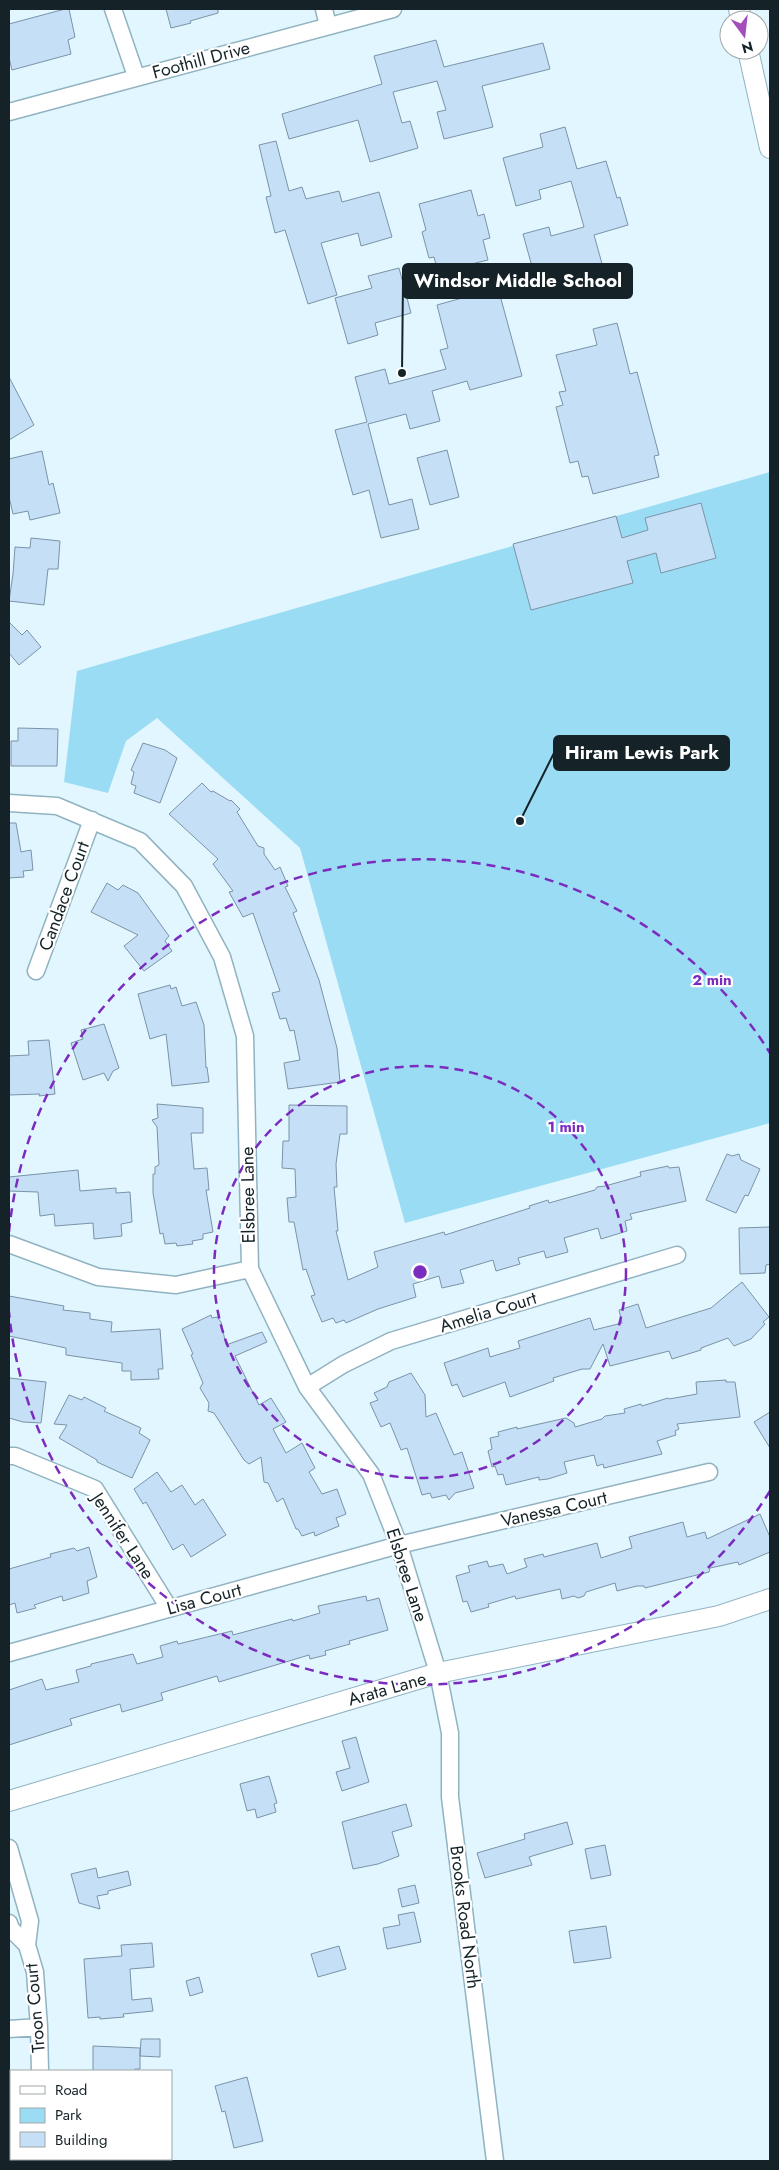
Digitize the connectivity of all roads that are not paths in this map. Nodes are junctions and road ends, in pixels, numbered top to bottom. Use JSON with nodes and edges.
{"nodes":[{"id":1,"x":113,"y":9,"type":"edge"},
{"id":2,"x":324,"y":9,"type":"edge"},
{"id":3,"x":393,"y":9,"type":"edge"},
{"id":4,"x":328,"y":26,"type":"junction"},
{"id":5,"x":750,"y":60,"type":"edge"},
{"id":6,"x":136,"y":76,"type":"junction"},
{"id":7,"x":9,"y":112,"type":"edge"},
{"id":8,"x":770,"y":148,"type":"edge"},
{"id":9,"x":9,"y":803,"type":"edge"},
{"id":10,"x":92,"y":820,"type":"junction"},
{"id":11,"x":36,"y":971,"type":"dead end"},
{"id":12,"x":9,"y":1244,"type":"edge"},
{"id":13,"x":677,"y":1254,"type":"dead end"},
{"id":14,"x":250,"y":1269,"type":"junction"},
{"id":15,"x":307,"y":1387,"type":"junction"},
{"id":16,"x":9,"y":1456,"type":"edge"},
{"id":17,"x":709,"y":1472,"type":"dead end"},
{"id":18,"x":398,"y":1545,"type":"junction"},
{"id":19,"x":770,"y":1600,"type":"edge"},
{"id":20,"x":169,"y":1608,"type":"junction"},
{"id":21,"x":9,"y":1653,"type":"edge"},
{"id":22,"x":438,"y":1674,"type":"junction"},
{"id":23,"x":9,"y":1801,"type":"edge"},
{"id":24,"x":9,"y":1848,"type":"edge"},
{"id":25,"x":9,"y":1923,"type":"edge"},
{"id":26,"x":27,"y":1946,"type":"junction"},
{"id":27,"x":39,"y":2027,"type":"junction"},
{"id":28,"x":9,"y":2029,"type":"edge"},
{"id":29,"x":40,"y":2070,"type":"edge"},
{"id":30,"x":495,"y":2161,"type":"edge"}],
"edges":[{"from":1,"to":6,"type":"street"},
{"from":2,"to":4,"type":"street"},
{"from":3,"to":4,"type":"street","name":"Foothill Drive"},
{"from":4,"to":6,"type":"street","name":"Foothill Drive"},
{"from":5,"to":8,"type":"street"},
{"from":6,"to":7,"type":"street","name":"Foothill Drive"},
{"from":9,"to":10,"type":"street","name":"Elsbree Lane"},
{"from":10,"to":11,"type":"street","name":"Candace Court"},
{"from":10,"to":14,"type":"street","name":"Elsbree Lane"},
{"from":12,"to":14,"type":"street"},
{"from":13,"to":15,"type":"street","name":"Amelia Court"},
{"from":14,"to":15,"type":"street","name":"Elsbree Lane"},
{"from":15,"to":18,"type":"street","name":"Elsbree Lane"},
{"from":16,"to":20,"type":"street","name":"Jennifer Lane"},
{"from":17,"to":18,"type":"street","name":"Vanessa Court"},
{"from":18,"to":20,"type":"street","name":"Lisa Court"},
{"from":18,"to":22,"type":"street","name":"Elsbree Lane"},
{"from":19,"to":22,"type":"street","name":"Arata Lane"},
{"from":20,"to":21,"type":"street","name":"Lisa Court"},
{"from":22,"to":23,"type":"street","name":"Arata Lane"},
{"from":22,"to":30,"type":"street","name":"Brooks Road North"},
{"from":24,"to":26,"type":"street","name":"Troon Court"},
{"from":25,"to":26,"type":"street","name":"Troon Court"},
{"from":26,"to":27,"type":"street","name":"Troon Court"},
{"from":27,"to":28,"type":"street"},
{"from":27,"to":29,"type":"street","name":"Troon Court"}]}
